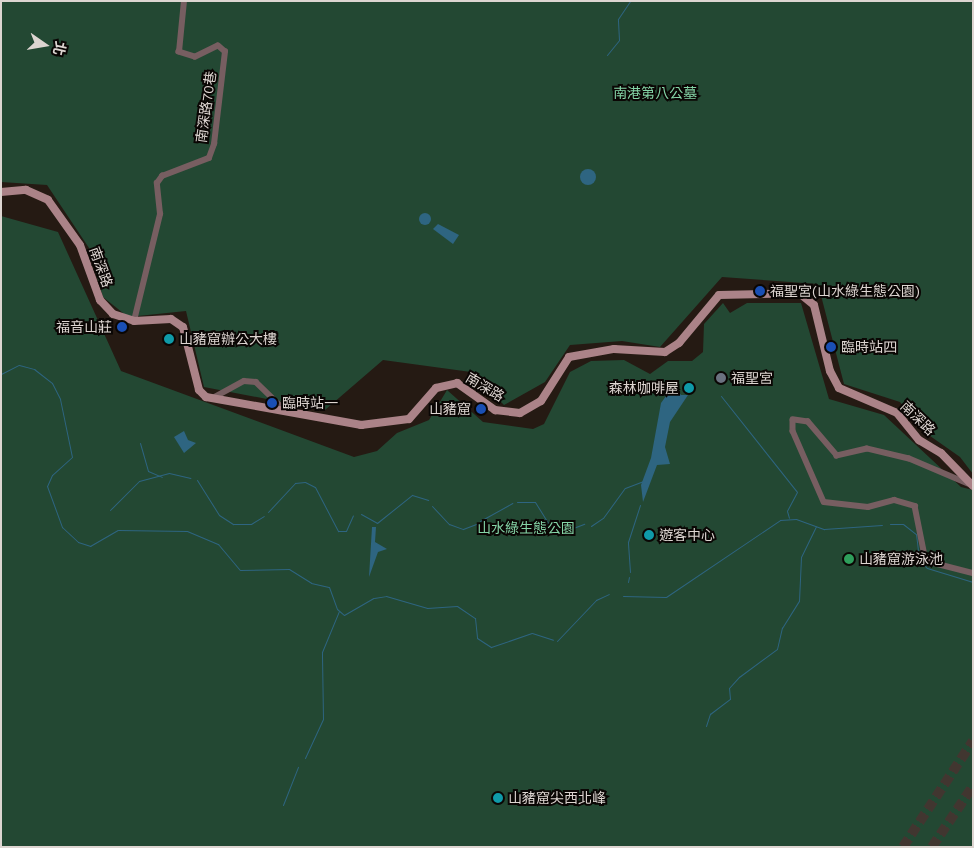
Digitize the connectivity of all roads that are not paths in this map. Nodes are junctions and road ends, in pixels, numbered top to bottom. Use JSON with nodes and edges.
{"nodes":[{"id":1,"x":184,"y":1,"type":"edge"},
{"id":2,"x":1,"y":192,"type":"edge"},
{"id":3,"x":134,"y":321,"type":"junction"},
{"id":4,"x":212,"y":398,"type":"junction"},
{"id":5,"x":291,"y":414,"type":"junction"},
{"id":6,"x":970,"y":485,"type":"edge"},
{"id":7,"x":973,"y":573,"type":"edge"}],
"edges":[{"from":1,"to":3,"type":"street","name":"南深路70巷"},
{"from":2,"to":3,"type":"main road","name":"南深路"},
{"from":3,"to":4,"type":"main road","name":"南深路"},
{"from":4,"to":5,"type":"main road","name":"南深路"},
{"from":4,"to":5,"type":"street"},
{"from":5,"to":6,"type":"main road","name":"南深路"},
{"from":6,"to":7,"type":"street"}]}
